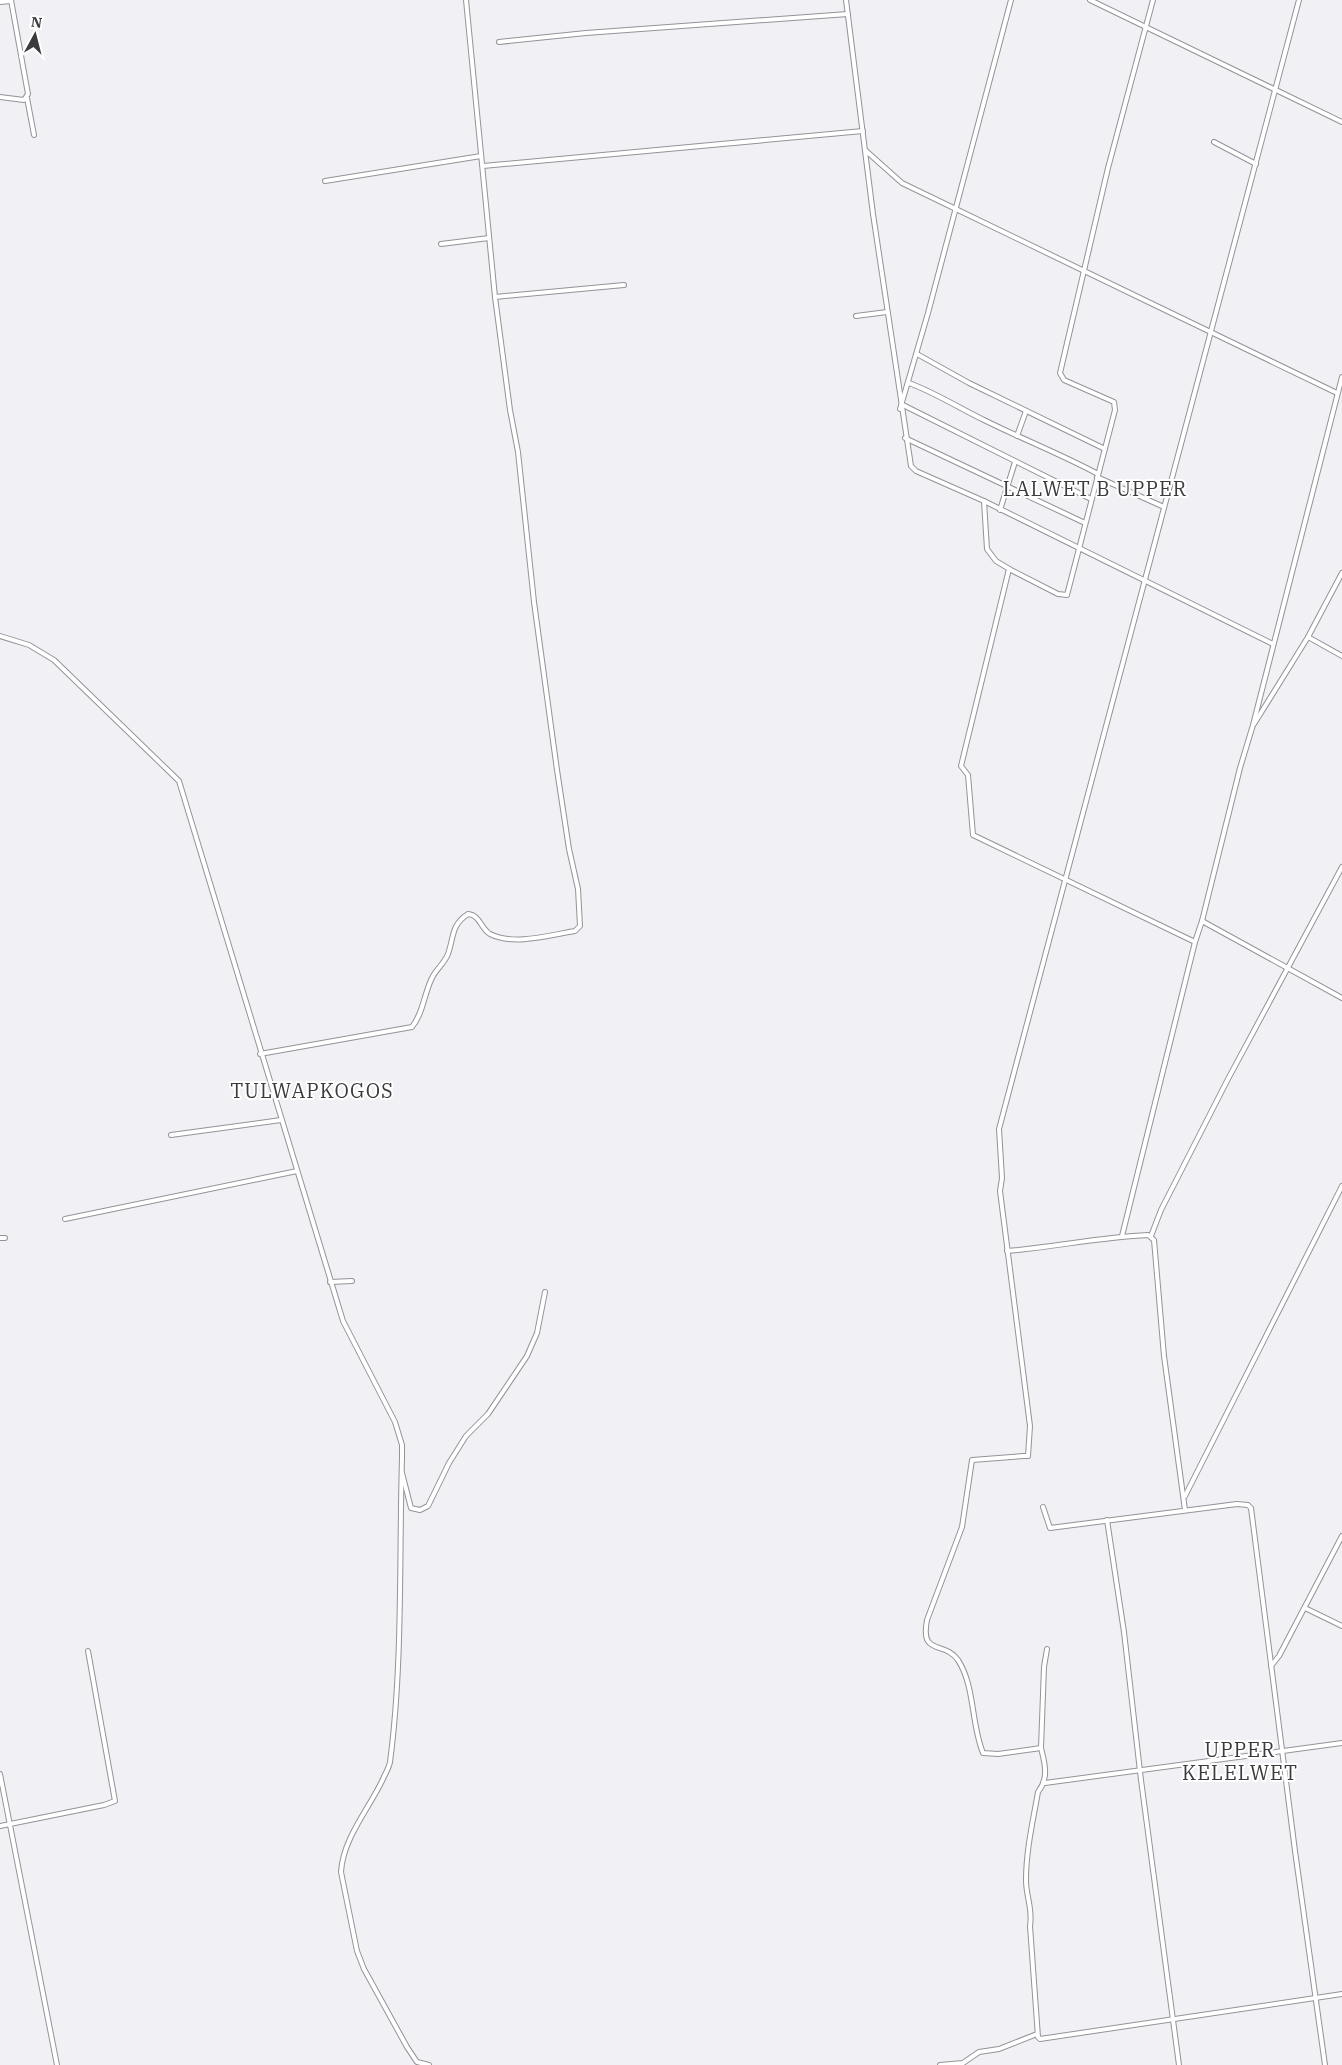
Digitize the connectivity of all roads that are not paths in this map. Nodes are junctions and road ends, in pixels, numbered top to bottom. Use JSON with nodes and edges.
{"nodes":[{"id":1,"x":11,"y":0,"type":"edge"},
{"id":2,"x":466,"y":0,"type":"edge"},
{"id":3,"x":846,"y":0,"type":"edge"},
{"id":4,"x":1011,"y":0,"type":"edge"},
{"id":5,"x":1090,"y":0,"type":"edge"},
{"id":6,"x":1153,"y":0,"type":"edge"},
{"id":7,"x":1299,"y":0,"type":"edge"},
{"id":8,"x":0,"y":2,"type":"edge"},
{"id":9,"x":848,"y":14,"type":"junction"},
{"id":10,"x":1146,"y":27,"type":"junction"},
{"id":11,"x":499,"y":42,"type":"dead end"},
{"id":12,"x":1277,"y":89,"type":"junction"},
{"id":13,"x":0,"y":97,"type":"edge"},
{"id":14,"x":27,"y":98,"type":"junction"},
{"id":15,"x":1342,"y":122,"type":"edge"},
{"id":16,"x":863,"y":131,"type":"junction"},
{"id":17,"x":34,"y":135,"type":"dead end"},
{"id":18,"x":1214,"y":142,"type":"dead end"},
{"id":19,"x":865,"y":150,"type":"junction"},
{"id":20,"x":481,"y":156,"type":"junction"},
{"id":21,"x":1256,"y":164,"type":"junction"},
{"id":22,"x":483,"y":166,"type":"junction"},
{"id":23,"x":325,"y":181,"type":"dead end"},
{"id":24,"x":955,"y":208,"type":"junction"},
{"id":25,"x":489,"y":238,"type":"junction"},
{"id":26,"x":441,"y":244,"type":"dead end"},
{"id":27,"x":1084,"y":269,"type":"junction"},
{"id":28,"x":624,"y":285,"type":"dead end"},
{"id":29,"x":495,"y":297,"type":"junction"},
{"id":30,"x":887,"y":312,"type":"junction"},
{"id":31,"x":856,"y":316,"type":"dead end"},
{"id":32,"x":1211,"y":332,"type":"junction"},
{"id":33,"x":917,"y":354,"type":"junction"},
{"id":34,"x":1342,"y":377,"type":"edge"},
{"id":35,"x":909,"y":383,"type":"junction"},
{"id":36,"x":1336,"y":393,"type":"junction"},
{"id":37,"x":902,"y":407,"type":"junction"},
{"id":38,"x":1026,"y":412,"type":"junction"},
{"id":39,"x":1017,"y":436,"type":"junction"},
{"id":40,"x":905,"y":438,"type":"junction"},
{"id":41,"x":1105,"y":449,"type":"junction"},
{"id":42,"x":1015,"y":462,"type":"junction"},
{"id":43,"x":1098,"y":476,"type":"junction"},
{"id":44,"x":1008,"y":486,"type":"junction"},
{"id":45,"x":1091,"y":499,"type":"junction"},
{"id":46,"x":984,"y":502,"type":"junction"},
{"id":47,"x":1164,"y":507,"type":"junction"},
{"id":48,"x":1000,"y":510,"type":"junction"},
{"id":49,"x":1085,"y":523,"type":"junction"},
{"id":50,"x":1078,"y":550,"type":"junction"},
{"id":51,"x":1008,"y":569,"type":"junction"},
{"id":52,"x":1342,"y":573,"type":"edge"},
{"id":53,"x":1145,"y":583,"type":"junction"},
{"id":54,"x":0,"y":636,"type":"edge"},
{"id":55,"x":1308,"y":637,"type":"junction"},
{"id":56,"x":1273,"y":644,"type":"junction"},
{"id":57,"x":1342,"y":656,"type":"edge"},
{"id":58,"x":1253,"y":725,"type":"junction"},
{"id":59,"x":1342,"y":867,"type":"edge"},
{"id":60,"x":1067,"y":879,"type":"junction"},
{"id":61,"x":1202,"y":921,"type":"junction"},
{"id":62,"x":1195,"y":942,"type":"junction"},
{"id":63,"x":1289,"y":968,"type":"junction"},
{"id":64,"x":1342,"y":998,"type":"edge"},
{"id":65,"x":260,"y":1054,"type":"junction"},
{"id":66,"x":281,"y":1120,"type":"junction"},
{"id":67,"x":171,"y":1135,"type":"dead end"},
{"id":68,"x":297,"y":1171,"type":"junction"},
{"id":69,"x":1342,"y":1186,"type":"edge"},
{"id":70,"x":65,"y":1219,"type":"dead end"},
{"id":71,"x":1122,"y":1236,"type":"junction"},
{"id":72,"x":1151,"y":1236,"type":"junction"},
{"id":73,"x":0,"y":1238,"type":"edge"},
{"id":74,"x":5,"y":1238,"type":"dead end"},
{"id":75,"x":1007,"y":1251,"type":"junction"},
{"id":76,"x":352,"y":1281,"type":"dead end"},
{"id":77,"x":330,"y":1282,"type":"junction"},
{"id":78,"x":545,"y":1292,"type":"dead end"},
{"id":79,"x":401,"y":1470,"type":"junction"},
{"id":80,"x":1185,"y":1496,"type":"junction"},
{"id":81,"x":1043,"y":1507,"type":"dead end"},
{"id":82,"x":1185,"y":1510,"type":"junction"},
{"id":83,"x":1107,"y":1520,"type":"junction"},
{"id":84,"x":1342,"y":1536,"type":"edge"},
{"id":85,"x":1304,"y":1608,"type":"junction"},
{"id":86,"x":1342,"y":1626,"type":"edge"},
{"id":87,"x":1047,"y":1649,"type":"dead end"},
{"id":88,"x":88,"y":1651,"type":"dead end"},
{"id":89,"x":1271,"y":1666,"type":"junction"},
{"id":90,"x":1342,"y":1743,"type":"edge"},
{"id":91,"x":1041,"y":1748,"type":"junction"},
{"id":92,"x":1282,"y":1751,"type":"junction"},
{"id":93,"x":1140,"y":1769,"type":"junction"},
{"id":94,"x":0,"y":1774,"type":"edge"},
{"id":95,"x":1044,"y":1784,"type":"junction"},
{"id":96,"x":10,"y":1824,"type":"junction"},
{"id":97,"x":0,"y":1826,"type":"edge"},
{"id":98,"x":1342,"y":1994,"type":"edge"},
{"id":99,"x":1315,"y":1998,"type":"junction"},
{"id":100,"x":1174,"y":2019,"type":"junction"},
{"id":101,"x":1037,"y":2034,"type":"junction"},
{"id":102,"x":57,"y":2065,"type":"edge"},
{"id":103,"x":429,"y":2065,"type":"edge"},
{"id":104,"x":940,"y":2065,"type":"edge"},
{"id":105,"x":1179,"y":2065,"type":"edge"},
{"id":106,"x":1325,"y":2065,"type":"edge"}],
"edges":[{"from":1,"to":8,"type":"street"},
{"from":1,"to":14,"type":"street"},
{"from":2,"to":20,"type":"street"},
{"from":3,"to":9,"type":"street"},
{"from":4,"to":24,"type":"street"},
{"from":5,"to":10,"type":"street"},
{"from":6,"to":10,"type":"street"},
{"from":7,"to":12,"type":"street"},
{"from":9,"to":11,"type":"street"},
{"from":9,"to":16,"type":"street"},
{"from":10,"to":12,"type":"street"},
{"from":10,"to":27,"type":"street"},
{"from":12,"to":15,"type":"street"},
{"from":12,"to":21,"type":"street"},
{"from":13,"to":14,"type":"street"},
{"from":14,"to":17,"type":"street"},
{"from":16,"to":19,"type":"street"},
{"from":16,"to":22,"type":"street"},
{"from":18,"to":21,"type":"street"},
{"from":19,"to":24,"type":"street"},
{"from":19,"to":30,"type":"street"},
{"from":20,"to":22,"type":"street"},
{"from":20,"to":23,"type":"street"},
{"from":21,"to":32,"type":"street"},
{"from":22,"to":25,"type":"street"},
{"from":24,"to":27,"type":"street"},
{"from":24,"to":33,"type":"street"},
{"from":25,"to":26,"type":"street"},
{"from":25,"to":29,"type":"street"},
{"from":27,"to":32,"type":"street"},
{"from":27,"to":41,"type":"street"},
{"from":28,"to":29,"type":"street"},
{"from":29,"to":65,"type":"street"},
{"from":30,"to":31,"type":"street"},
{"from":30,"to":37,"type":"street"},
{"from":32,"to":36,"type":"street"},
{"from":32,"to":47,"type":"street"},
{"from":33,"to":35,"type":"street"},
{"from":33,"to":38,"type":"street"},
{"from":34,"to":36,"type":"street"},
{"from":35,"to":37,"type":"street"},
{"from":35,"to":39,"type":"street"},
{"from":36,"to":56,"type":"street"},
{"from":37,"to":40,"type":"street"},
{"from":37,"to":42,"type":"street"},
{"from":38,"to":39,"type":"street"},
{"from":38,"to":41,"type":"street"},
{"from":39,"to":43,"type":"street"},
{"from":40,"to":44,"type":"street"},
{"from":40,"to":46,"type":"street"},
{"from":41,"to":43,"type":"street"},
{"from":42,"to":44,"type":"street"},
{"from":42,"to":45,"type":"street"},
{"from":43,"to":45,"type":"street"},
{"from":43,"to":47,"type":"street"},
{"from":44,"to":48,"type":"street"},
{"from":44,"to":49,"type":"street"},
{"from":45,"to":49,"type":"street"},
{"from":46,"to":48,"type":"street"},
{"from":46,"to":51,"type":"street"},
{"from":47,"to":53,"type":"street"},
{"from":48,"to":50,"type":"street"},
{"from":49,"to":50,"type":"street"},
{"from":50,"to":51,"type":"street"},
{"from":50,"to":53,"type":"street"},
{"from":51,"to":60,"type":"street"},
{"from":52,"to":55,"type":"street"},
{"from":53,"to":56,"type":"street"},
{"from":53,"to":60,"type":"street"},
{"from":54,"to":65,"type":"street"},
{"from":55,"to":57,"type":"street"},
{"from":55,"to":58,"type":"street"},
{"from":56,"to":58,"type":"street"},
{"from":58,"to":61,"type":"street"},
{"from":59,"to":63,"type":"street"},
{"from":60,"to":62,"type":"street"},
{"from":60,"to":75,"type":"street"},
{"from":61,"to":62,"type":"street"},
{"from":61,"to":63,"type":"street"},
{"from":62,"to":71,"type":"street"},
{"from":63,"to":64,"type":"street"},
{"from":63,"to":72,"type":"street"},
{"from":65,"to":66,"type":"street"},
{"from":66,"to":67,"type":"street"},
{"from":66,"to":68,"type":"street"},
{"from":68,"to":70,"type":"street"},
{"from":68,"to":77,"type":"street"},
{"from":69,"to":80,"type":"street"},
{"from":71,"to":72,"type":"street"},
{"from":71,"to":75,"type":"street"},
{"from":72,"to":80,"type":"street"},
{"from":73,"to":74,"type":"street"},
{"from":75,"to":91,"type":"street"},
{"from":76,"to":77,"type":"street"},
{"from":77,"to":79,"type":"street"},
{"from":78,"to":79,"type":"street"},
{"from":79,"to":103,"type":"street"},
{"from":80,"to":82,"type":"street"},
{"from":81,"to":83,"type":"street"},
{"from":82,"to":83,"type":"street"},
{"from":82,"to":89,"type":"street"},
{"from":83,"to":93,"type":"street"},
{"from":84,"to":85,"type":"street"},
{"from":85,"to":86,"type":"street"},
{"from":85,"to":89,"type":"street"},
{"from":87,"to":91,"type":"street"},
{"from":88,"to":96,"type":"street"},
{"from":89,"to":92,"type":"street"},
{"from":90,"to":92,"type":"street"},
{"from":91,"to":95,"type":"street"},
{"from":92,"to":93,"type":"street"},
{"from":92,"to":99,"type":"street"},
{"from":93,"to":95,"type":"street"},
{"from":93,"to":100,"type":"street"},
{"from":94,"to":96,"type":"street"},
{"from":95,"to":101,"type":"street"},
{"from":96,"to":97,"type":"street"},
{"from":96,"to":102,"type":"street"},
{"from":98,"to":99,"type":"street"},
{"from":99,"to":100,"type":"street"},
{"from":99,"to":106,"type":"street"},
{"from":100,"to":101,"type":"street"},
{"from":100,"to":105,"type":"street"},
{"from":101,"to":104,"type":"street"}]}
